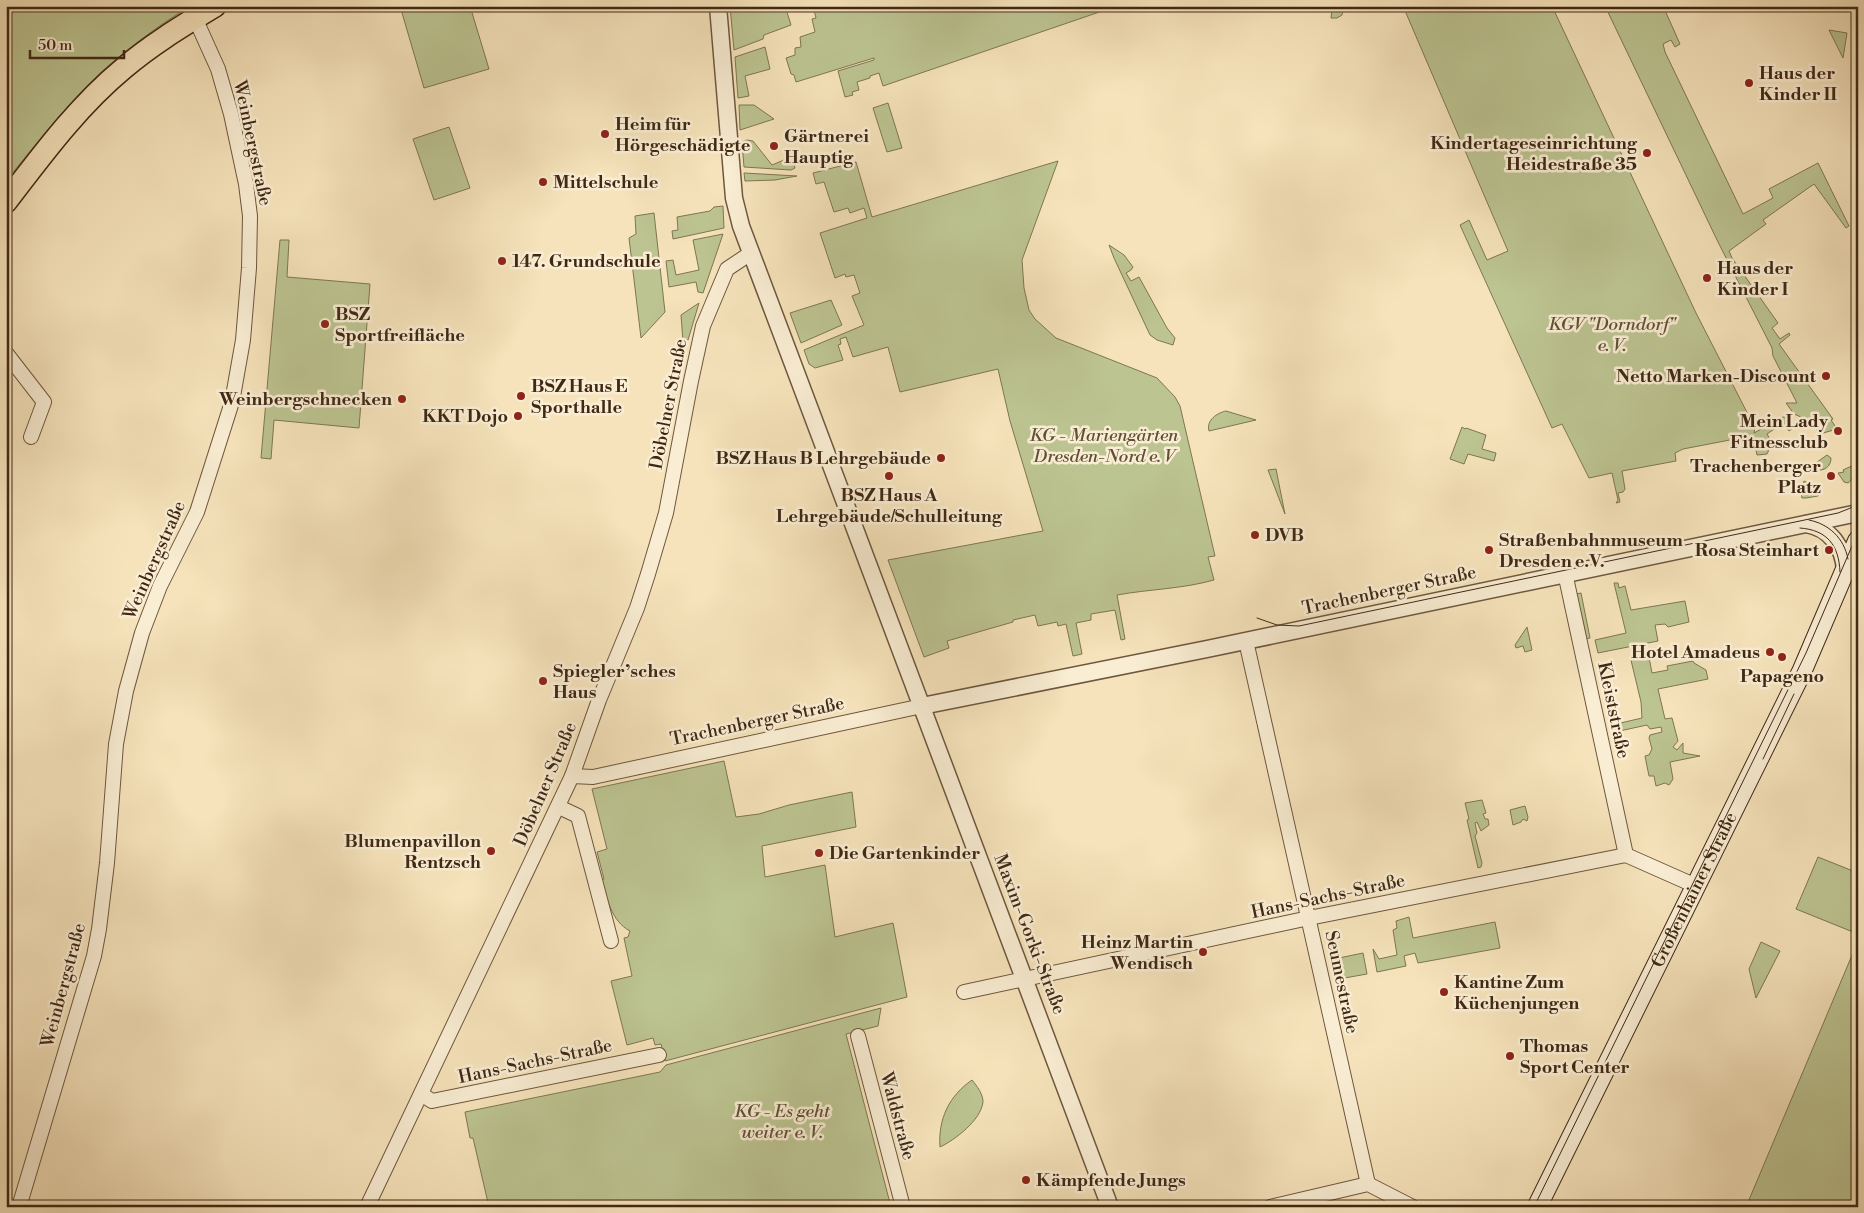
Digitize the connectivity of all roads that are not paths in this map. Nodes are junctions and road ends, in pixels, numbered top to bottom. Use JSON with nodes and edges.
{"nodes":[{"id":1,"x":215,"y":6,"type":"edge"},
{"id":2,"x":718,"y":6,"type":"edge"},
{"id":3,"x":195,"y":18,"type":"junction"},
{"id":4,"x":6,"y":202,"type":"edge"},
{"id":5,"x":750,"y":253,"type":"junction"},
{"id":6,"x":6,"y":353,"type":"edge"},
{"id":7,"x":30,"y":437,"type":"dead end"},
{"id":8,"x":1858,"y":513,"type":"edge"},
{"id":9,"x":1804,"y":524,"type":"junction"},
{"id":10,"x":1858,"y":540,"type":"edge"},
{"id":11,"x":1845,"y":571,"type":"junction"},
{"id":12,"x":1565,"y":573,"type":"junction"},
{"id":13,"x":1246,"y":641,"type":"junction"},
{"id":14,"x":922,"y":706,"type":"junction"},
{"id":15,"x":572,"y":776,"type":"junction"},
{"id":16,"x":558,"y":807,"type":"junction"},
{"id":17,"x":1626,"y":855,"type":"junction"},
{"id":18,"x":1696,"y":886,"type":"junction"},
{"id":19,"x":1309,"y":918,"type":"junction"},
{"id":20,"x":611,"y":941,"type":"dead end"},
{"id":21,"x":1026,"y":979,"type":"junction"},
{"id":22,"x":964,"y":992,"type":"dead end"},
{"id":23,"x":858,"y":1036,"type":"dead end"},
{"id":24,"x":659,"y":1055,"type":"dead end"},
{"id":25,"x":421,"y":1094,"type":"junction"},
{"id":26,"x":1368,"y":1184,"type":"junction"},
{"id":27,"x":20,"y":1207,"type":"edge"},
{"id":28,"x":367,"y":1207,"type":"edge"},
{"id":29,"x":903,"y":1207,"type":"edge"},
{"id":30,"x":1110,"y":1207,"type":"edge"},
{"id":31,"x":1270,"y":1207,"type":"edge"},
{"id":32,"x":1413,"y":1207,"type":"edge"},
{"id":33,"x":1537,"y":1207,"type":"edge"}],
"edges":[{"from":1,"to":3,"type":"main road"},
{"from":2,"to":5,"type":"street","name":"Maxim-Gorki-Straße"},
{"from":3,"to":4,"type":"main road"},
{"from":3,"to":27,"type":"street","name":"Weinbergstraße"},
{"from":5,"to":14,"type":"street","name":"Maxim-Gorki-Straße"},
{"from":5,"to":15,"type":"street","name":"Döbelner Straße"},
{"from":6,"to":7,"type":"street"},
{"from":8,"to":9,"type":"street"},
{"from":9,"to":11,"type":"street"},
{"from":9,"to":12,"type":"street","name":"Trachenberger Straße"},
{"from":10,"to":11,"type":"main road"},
{"from":11,"to":18,"type":"main road","name":"Großenhainer Straße"},
{"from":12,"to":13,"type":"street","name":"Trachenberger Straße"},
{"from":12,"to":17,"type":"street","name":"Kleiststraße"},
{"from":13,"to":14,"type":"street","name":"Trachenberger Straße"},
{"from":13,"to":19,"type":"street","name":"Seumestraße"},
{"from":14,"to":15,"type":"street","name":"Trachenberger Straße"},
{"from":14,"to":21,"type":"street","name":"Maxim-Gorki-Straße"},
{"from":15,"to":16,"type":"street","name":"Döbelner Straße"},
{"from":16,"to":20,"type":"street"},
{"from":16,"to":25,"type":"street","name":"Döbelner Straße"},
{"from":17,"to":18,"type":"street"},
{"from":17,"to":19,"type":"street","name":"Hans-Sachs-Straße"},
{"from":18,"to":33,"type":"main road","name":"Großenhainer Straße"},
{"from":19,"to":21,"type":"street","name":"Hans-Sachs-Straße"},
{"from":19,"to":26,"type":"street","name":"Seumestraße"},
{"from":21,"to":22,"type":"street","name":"Hans-Sachs-Straße"},
{"from":21,"to":30,"type":"street","name":"Maxim-Gorki-Straße"},
{"from":23,"to":29,"type":"street","name":"Waldstraße"},
{"from":24,"to":25,"type":"street","name":"Hans-Sachs-Straße"},
{"from":25,"to":28,"type":"street","name":"Döbelner Straße"},
{"from":26,"to":31,"type":"street"},
{"from":26,"to":32,"type":"street"}]}
